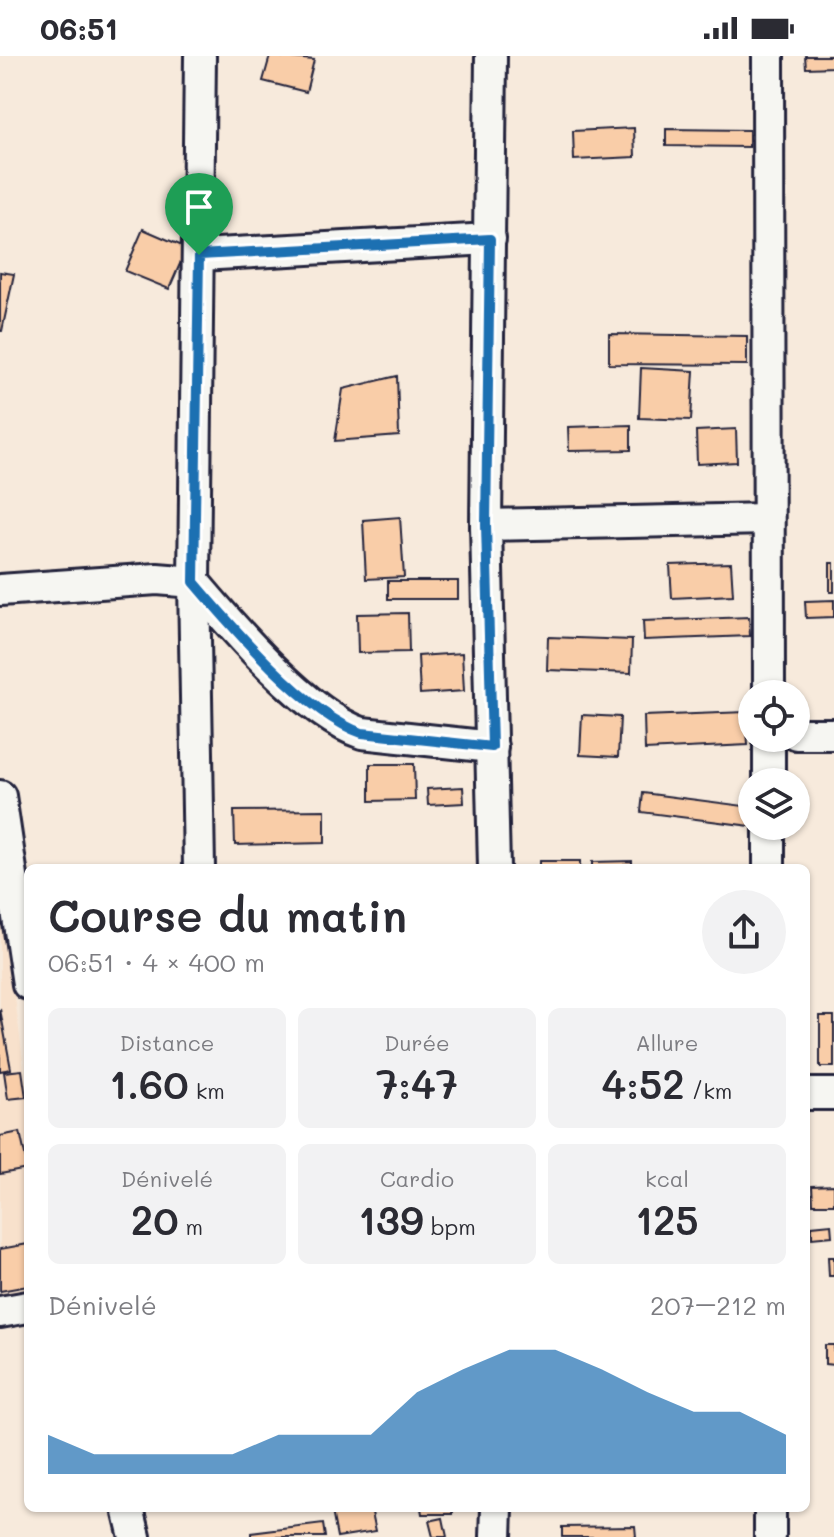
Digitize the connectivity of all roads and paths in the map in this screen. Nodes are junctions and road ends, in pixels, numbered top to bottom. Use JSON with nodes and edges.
{"nodes":[{"id":1,"x":200,"y":56,"type":"edge"},
{"id":2,"x":491,"y":56,"type":"edge"},
{"id":3,"x":768,"y":56,"type":"edge"},
{"id":4,"x":490,"y":239,"type":"junction"},
{"id":5,"x":199,"y":255,"type":"junction"},
{"id":6,"x":768,"y":519,"type":"junction"},
{"id":7,"x":486,"y":525,"type":"junction"},
{"id":8,"x":194,"y":582,"type":"junction"},
{"id":9,"x":0,"y":590,"type":"edge"},
{"id":10,"x":769,"y":680,"type":"edge"},
{"id":11,"x":810,"y":734,"type":"edge"},
{"id":12,"x":834,"y":734,"type":"edge"},
{"id":13,"x":492,"y":747,"type":"junction"},
{"id":14,"x":0,"y":796,"type":"edge"},
{"id":15,"x":769,"y":840,"type":"edge"},
{"id":16,"x":199,"y":864,"type":"edge"},
{"id":17,"x":494,"y":864,"type":"edge"},
{"id":18,"x":769,"y":864,"type":"edge"},
{"id":19,"x":24,"y":957,"type":"edge"},
{"id":20,"x":810,"y":1094,"type":"edge"},
{"id":21,"x":834,"y":1094,"type":"edge"},
{"id":22,"x":24,"y":1308,"type":"edge"},
{"id":23,"x":0,"y":1312,"type":"edge"},
{"id":24,"x":129,"y":1512,"type":"edge"},
{"id":25,"x":497,"y":1512,"type":"edge"},
{"id":26,"x":770,"y":1512,"type":"edge"},
{"id":27,"x":135,"y":1537,"type":"edge"},
{"id":28,"x":496,"y":1537,"type":"edge"},
{"id":29,"x":770,"y":1537,"type":"edge"}],
"edges":[{"from":1,"to":5,"type":"street"},
{"from":2,"to":4,"type":"street"},
{"from":3,"to":6,"type":"street"},
{"from":4,"to":5,"type":"street"},
{"from":4,"to":7,"type":"street"},
{"from":5,"to":8,"type":"street"},
{"from":6,"to":7,"type":"street"},
{"from":6,"to":10,"type":"street"},
{"from":7,"to":13,"type":"street"},
{"from":8,"to":9,"type":"street"},
{"from":8,"to":13,"type":"street"},
{"from":8,"to":16,"type":"street"},
{"from":11,"to":12,"type":"street"},
{"from":13,"to":17,"type":"street"},
{"from":14,"to":19,"type":"street"},
{"from":15,"to":18,"type":"street"},
{"from":20,"to":21,"type":"street"},
{"from":22,"to":23,"type":"street"},
{"from":24,"to":27,"type":"street"},
{"from":25,"to":28,"type":"street"},
{"from":26,"to":29,"type":"street"}]}
